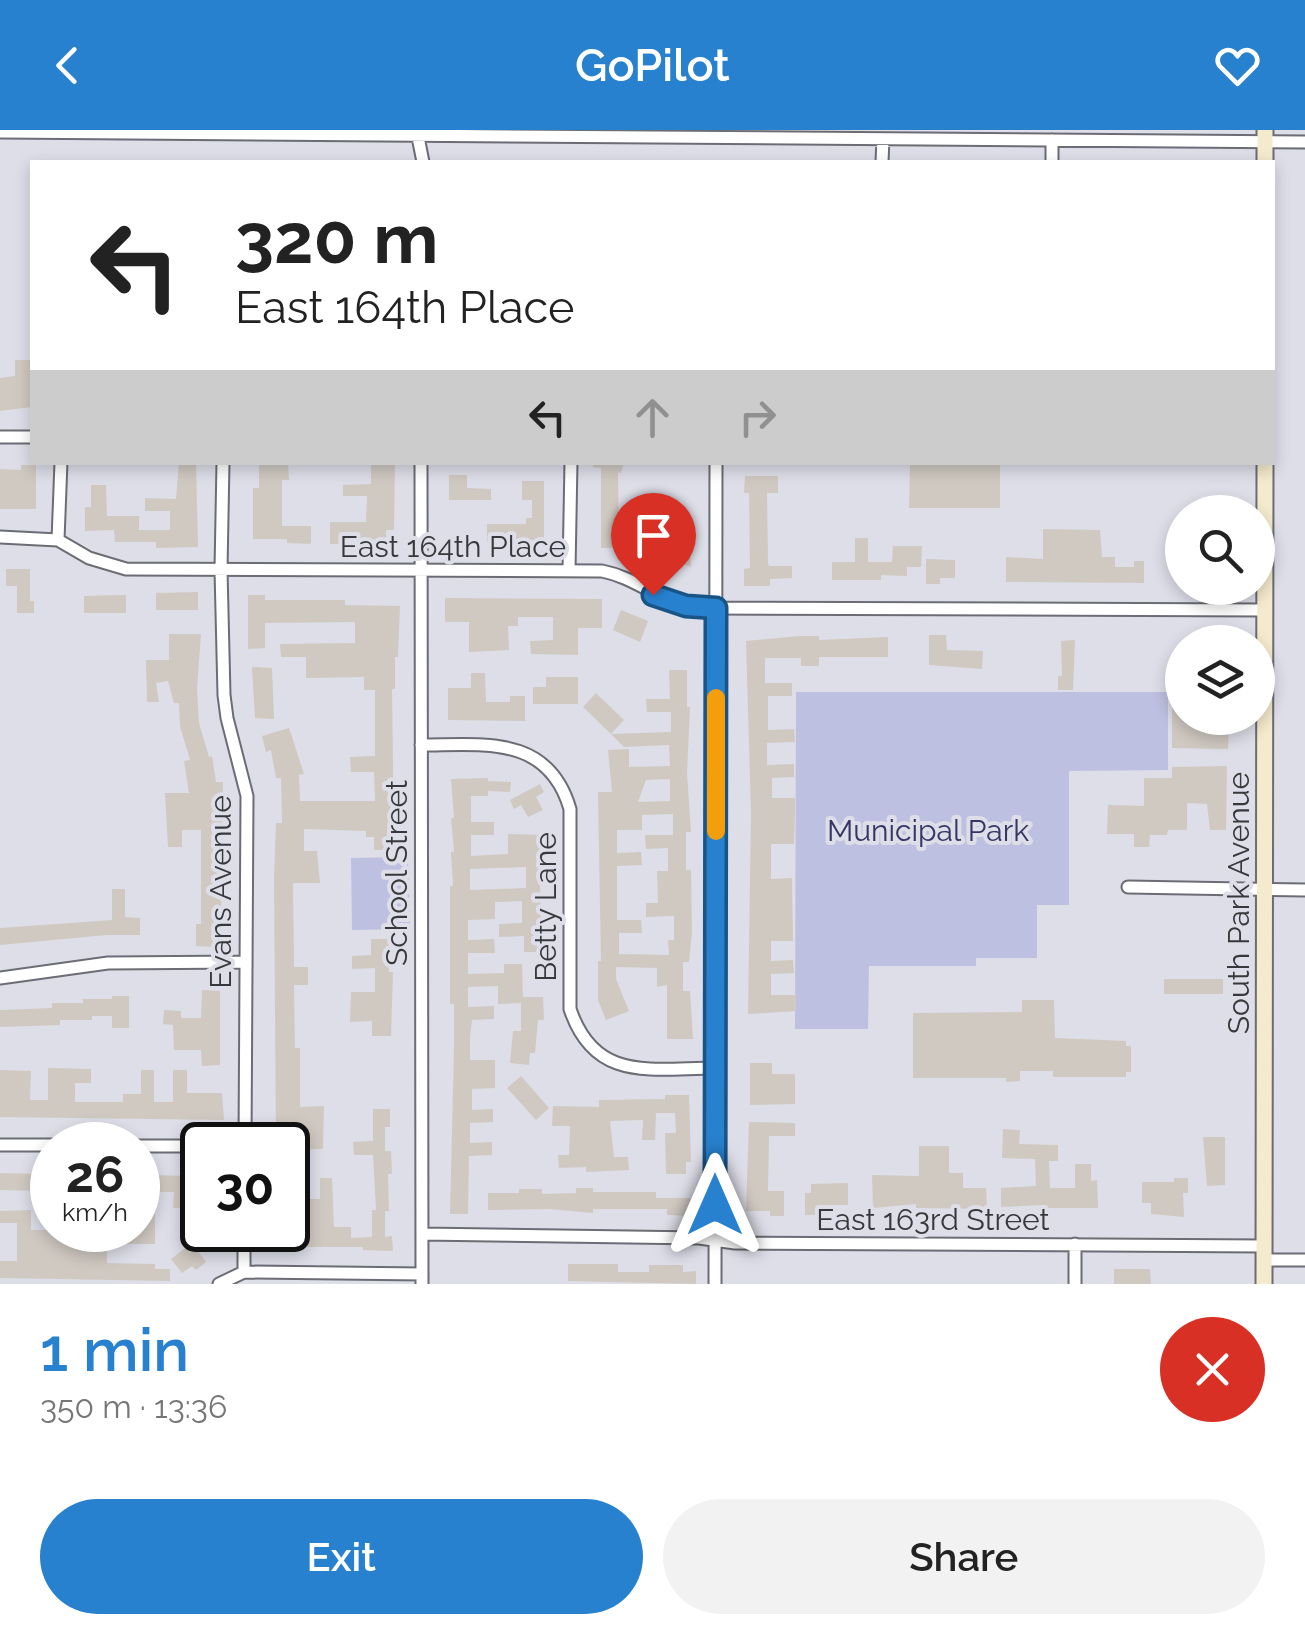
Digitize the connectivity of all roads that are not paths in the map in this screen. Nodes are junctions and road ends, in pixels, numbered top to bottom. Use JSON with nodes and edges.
{"nodes":[{"id":1,"x":69,"y":131,"type":"edge"},
{"id":2,"x":0,"y":132,"type":"edge"},
{"id":3,"x":417,"y":133,"type":"edge"},
{"id":4,"x":596,"y":133,"type":"edge"},
{"id":5,"x":1068,"y":135,"type":"edge"},
{"id":6,"x":1265,"y":136,"type":"edge"},
{"id":7,"x":882,"y":138,"type":"junction"},
{"id":8,"x":1052,"y":140,"type":"junction"},
{"id":9,"x":1305,"y":142,"type":"edge"},
{"id":10,"x":423,"y":160,"type":"edge"},
{"id":11,"x":882,"y":160,"type":"edge"},
{"id":12,"x":1052,"y":160,"type":"edge"},
{"id":13,"x":0,"y":437,"type":"edge"},
{"id":14,"x":30,"y":437,"type":"edge"},
{"id":15,"x":60,"y":465,"type":"edge"},
{"id":16,"x":223,"y":465,"type":"edge"},
{"id":17,"x":421,"y":465,"type":"edge"},
{"id":18,"x":570,"y":465,"type":"edge"},
{"id":19,"x":716,"y":465,"type":"edge"},
{"id":20,"x":1265,"y":465,"type":"edge"},
{"id":21,"x":0,"y":537,"type":"edge"},
{"id":22,"x":58,"y":540,"type":"junction"},
{"id":23,"x":221,"y":570,"type":"junction"},
{"id":24,"x":569,"y":571,"type":"junction"},
{"id":25,"x":420,"y":572,"type":"junction"},
{"id":26,"x":716,"y":608,"type":"junction"},
{"id":27,"x":1266,"y":610,"type":"junction"},
{"id":28,"x":421,"y":744,"type":"junction"},
{"id":29,"x":1128,"y":887,"type":"dead end"},
{"id":30,"x":1266,"y":889,"type":"junction"},
{"id":31,"x":1305,"y":890,"type":"edge"},
{"id":32,"x":244,"y":962,"type":"junction"},
{"id":33,"x":0,"y":978,"type":"edge"},
{"id":34,"x":716,"y":1068,"type":"junction"},
{"id":35,"x":245,"y":1122,"type":"edge"},
{"id":36,"x":0,"y":1145,"type":"edge"},
{"id":37,"x":30,"y":1145,"type":"edge"},
{"id":38,"x":422,"y":1234,"type":"junction"},
{"id":39,"x":715,"y":1239,"type":"junction"},
{"id":40,"x":1074,"y":1244,"type":"junction"},
{"id":41,"x":244,"y":1252,"type":"edge"},
{"id":42,"x":1264,"y":1253,"type":"junction"},
{"id":43,"x":1305,"y":1260,"type":"edge"},
{"id":44,"x":244,"y":1272,"type":"junction"},
{"id":45,"x":422,"y":1279,"type":"edge"},
{"id":46,"x":219,"y":1284,"type":"edge"},
{"id":47,"x":715,"y":1284,"type":"edge"},
{"id":48,"x":1075,"y":1284,"type":"edge"},
{"id":49,"x":1264,"y":1284,"type":"edge"}],
"edges":[{"from":1,"to":2,"type":"street"},
{"from":1,"to":3,"type":"street"},
{"from":3,"to":4,"type":"street"},
{"from":3,"to":10,"type":"street"},
{"from":4,"to":7,"type":"street"},
{"from":5,"to":6,"type":"street"},
{"from":5,"to":8,"type":"street"},
{"from":6,"to":9,"type":"street"},
{"from":7,"to":8,"type":"street"},
{"from":7,"to":11,"type":"street"},
{"from":8,"to":12,"type":"street"},
{"from":13,"to":14,"type":"street"},
{"from":15,"to":22,"type":"street"},
{"from":16,"to":23,"type":"street","name":"Evans Avenue"},
{"from":17,"to":25,"type":"street","name":"School Street"},
{"from":18,"to":24,"type":"street"},
{"from":19,"to":26,"type":"street"},
{"from":20,"to":27,"type":"street","name":"South Park Avenue"},
{"from":21,"to":22,"type":"street","name":"East 164th Place"},
{"from":22,"to":23,"type":"street","name":"East 164th Place"},
{"from":23,"to":25,"type":"street","name":"East 164th Place"},
{"from":23,"to":32,"type":"street","name":"Evans Avenue"},
{"from":24,"to":25,"type":"street","name":"East 164th Place"},
{"from":24,"to":26,"type":"street","name":"East 164th Place"},
{"from":25,"to":28,"type":"street","name":"School Street"},
{"from":26,"to":27,"type":"street","name":"East 164th Place"},
{"from":26,"to":34,"type":"street"},
{"from":27,"to":30,"type":"street","name":"South Park Avenue"},
{"from":28,"to":34,"type":"street","name":"Betty Lane"},
{"from":28,"to":38,"type":"street","name":"School Street"},
{"from":29,"to":30,"type":"street"},
{"from":30,"to":31,"type":"street"},
{"from":30,"to":42,"type":"street","name":"South Park Avenue"},
{"from":32,"to":33,"type":"street"},
{"from":32,"to":35,"type":"street","name":"Evans Avenue"},
{"from":34,"to":39,"type":"street"},
{"from":36,"to":37,"type":"street"},
{"from":38,"to":39,"type":"street","name":"East 163rd Street"},
{"from":38,"to":45,"type":"street","name":"School Street"},
{"from":39,"to":40,"type":"street","name":"East 163rd Street"},
{"from":39,"to":47,"type":"street"},
{"from":40,"to":42,"type":"street","name":"East 163rd Street"},
{"from":40,"to":48,"type":"street"},
{"from":41,"to":44,"type":"street"},
{"from":42,"to":43,"type":"street","name":"East 163rd Street"},
{"from":42,"to":49,"type":"street","name":"South Park Avenue"},
{"from":44,"to":45,"type":"street"},
{"from":44,"to":46,"type":"street"}]}
